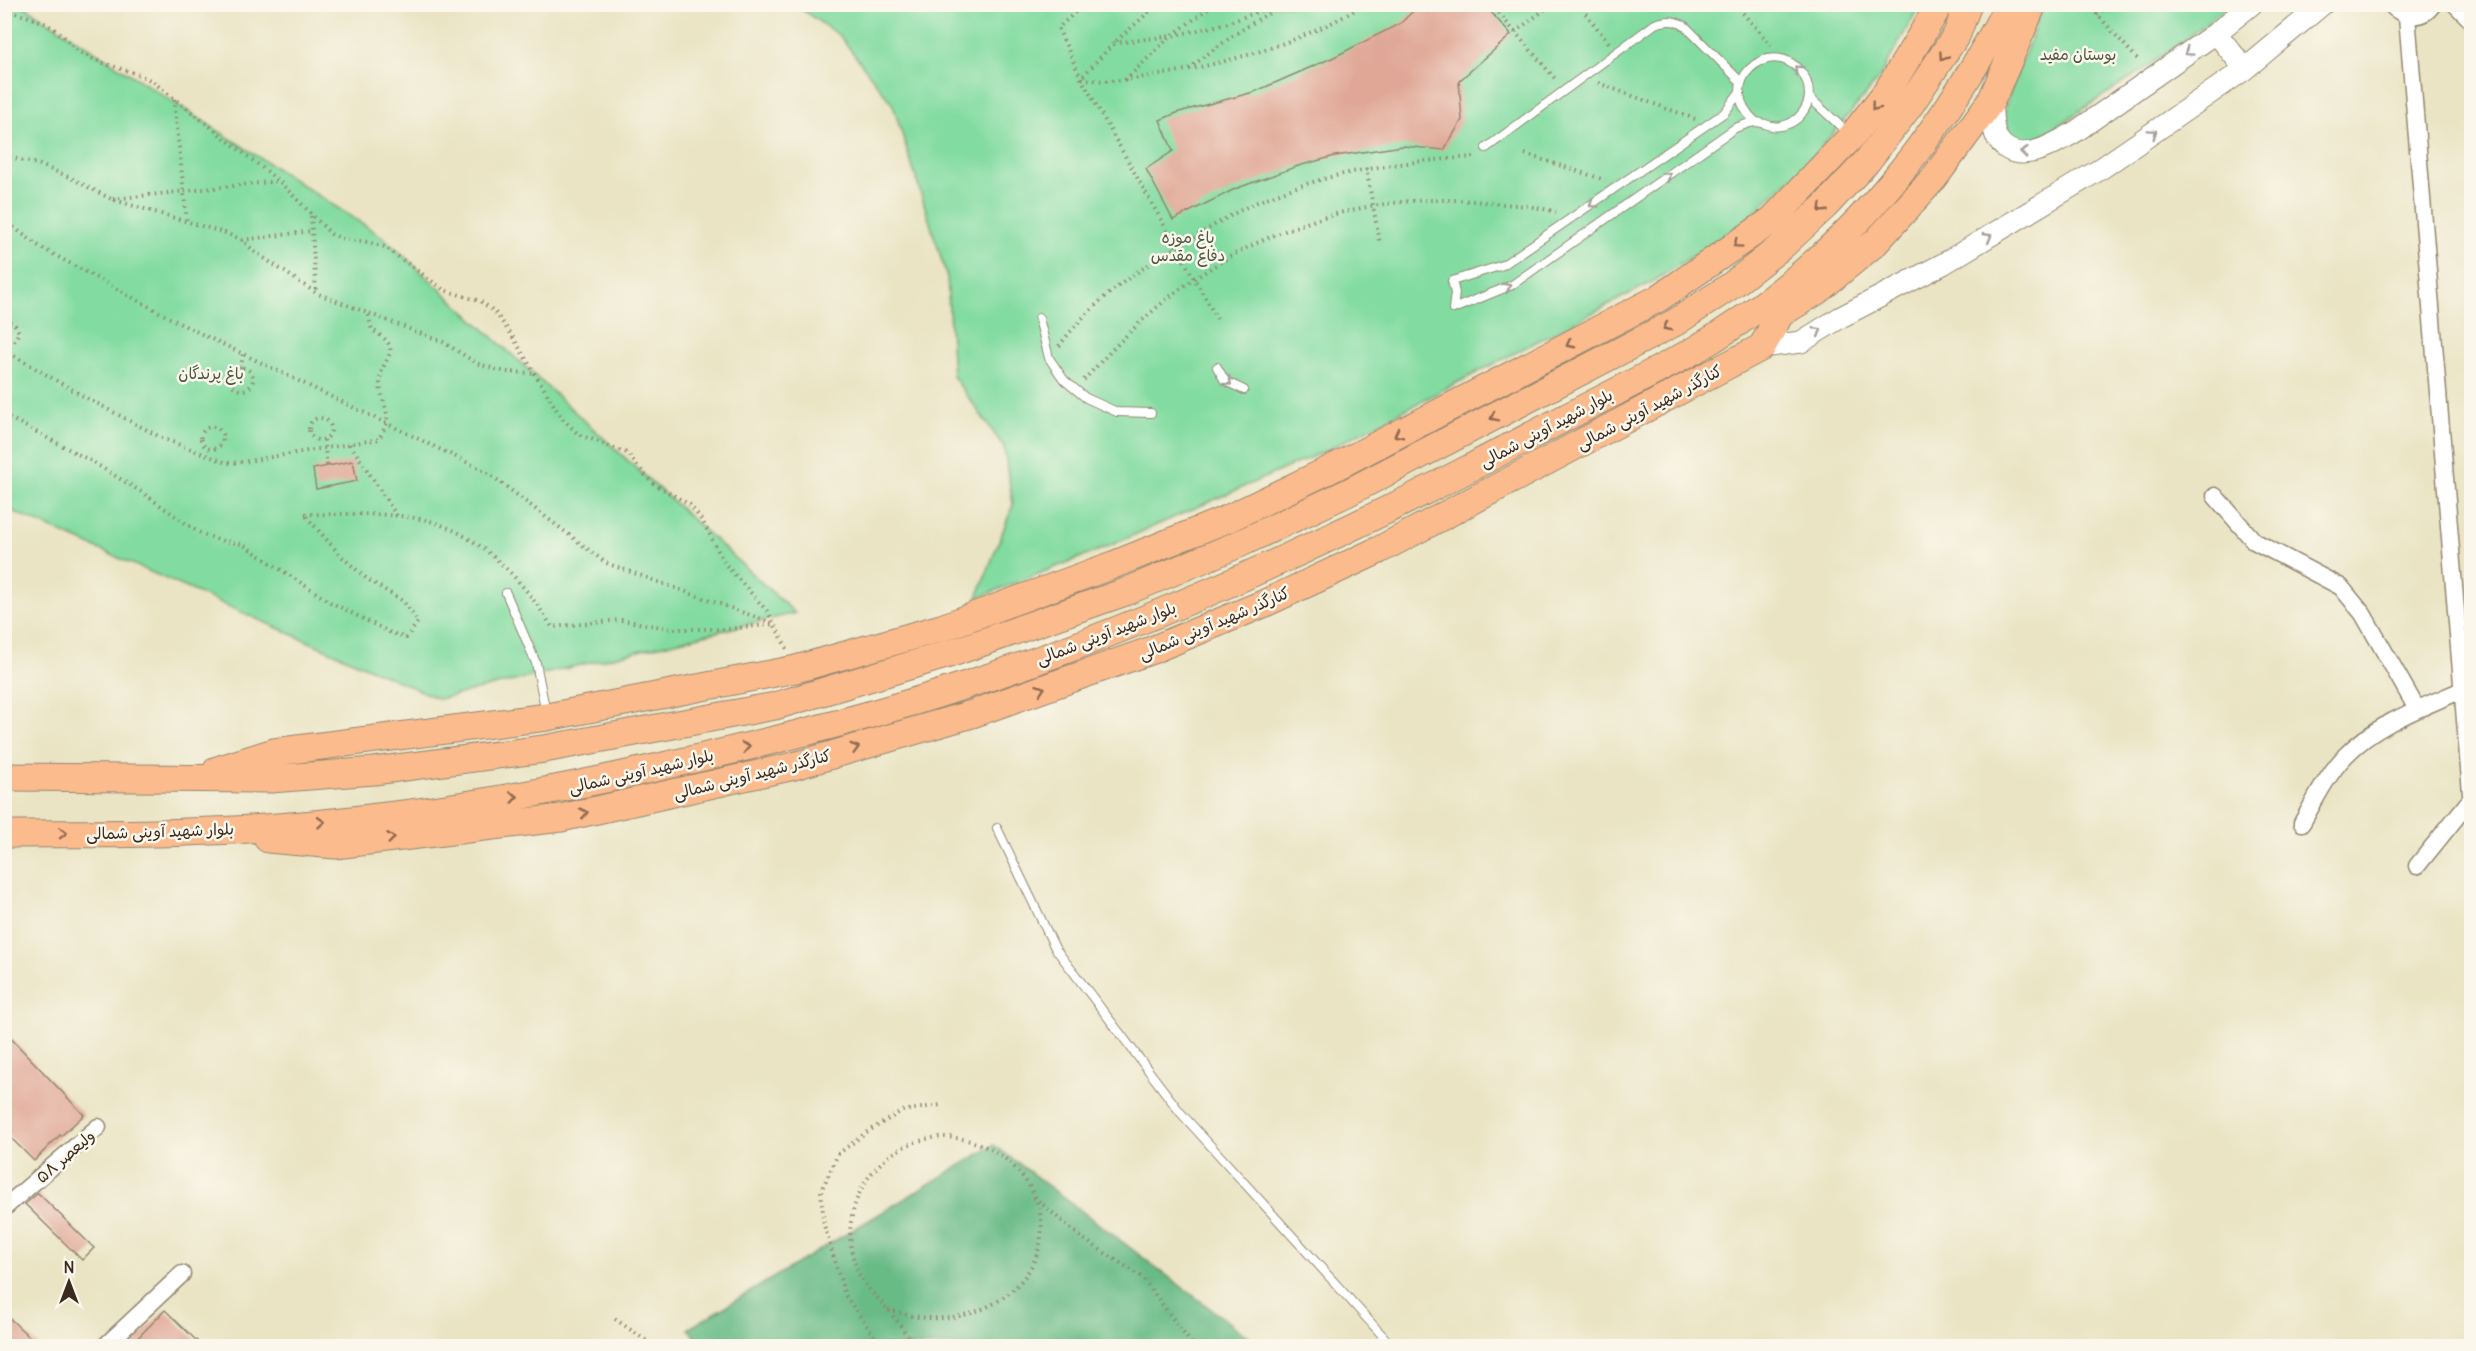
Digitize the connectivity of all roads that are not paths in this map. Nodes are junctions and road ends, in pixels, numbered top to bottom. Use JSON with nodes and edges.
{"nodes":[{"id":1,"x":1940,"y":4,"type":"edge"},
{"id":2,"x":1968,"y":4,"type":"edge"},
{"id":3,"x":2009,"y":4,"type":"edge"},
{"id":4,"x":2033,"y":4,"type":"edge"},
{"id":5,"x":2252,"y":4,"type":"edge"},
{"id":6,"x":2323,"y":4,"type":"edge"},
{"id":7,"x":2390,"y":4,"type":"edge"},
{"id":8,"x":2433,"y":4,"type":"edge"},
{"id":9,"x":2455,"y":4,"type":"edge"},
{"id":10,"x":2407,"y":16,"type":"junction"},
{"id":11,"x":2472,"y":21,"type":"edge"},
{"id":12,"x":2216,"y":33,"type":"junction"},
{"id":13,"x":2245,"y":69,"type":"junction"},
{"id":14,"x":1741,"y":82,"type":"junction"},
{"id":15,"x":1739,"y":93,"type":"junction"},
{"id":16,"x":1809,"y":97,"type":"junction"},
{"id":17,"x":1991,"y":101,"type":"junction"},
{"id":18,"x":1756,"y":122,"type":"junction"},
{"id":19,"x":1851,"y":136,"type":"junction"},
{"id":20,"x":1486,"y":148,"type":"road end"},
{"id":21,"x":1039,"y":318,"type":"dead end"},
{"id":22,"x":1762,"y":347,"type":"junction"},
{"id":23,"x":1217,"y":367,"type":"dead end"},
{"id":24,"x":1244,"y":390,"type":"dead end"},
{"id":25,"x":1151,"y":413,"type":"dead end"},
{"id":26,"x":2216,"y":496,"type":"dead end"},
{"id":27,"x":506,"y":593,"type":"dead end"},
{"id":28,"x":2462,"y":690,"type":"junction"},
{"id":29,"x":2417,"y":709,"type":"junction"},
{"id":30,"x":547,"y":717,"type":"junction"},
{"id":31,"x":4,"y":777,"type":"edge"},
{"id":32,"x":193,"y":778,"type":"junction"},
{"id":33,"x":2471,"y":799,"type":"edge"},
{"id":34,"x":2472,"y":805,"type":"edge"},
{"id":35,"x":2302,"y":823,"type":"dead end"},
{"id":36,"x":997,"y":828,"type":"dead end"},
{"id":37,"x":186,"y":832,"type":"junction"},
{"id":38,"x":4,"y":834,"type":"edge"},
{"id":39,"x":2417,"y":866,"type":"dead end"},
{"id":40,"x":98,"y":1127,"type":"dead end"},
{"id":41,"x":4,"y":1208,"type":"edge"},
{"id":42,"x":182,"y":1275,"type":"dead end"},
{"id":43,"x":105,"y":1347,"type":"edge"},
{"id":44,"x":1392,"y":1347,"type":"edge"}],
"edges":[{"from":1,"to":19,"type":"main road","one_way":true},
{"from":2,"to":32,"type":"main road","name":"بلوار شهید آوینی شمالی","one_way":true},
{"from":37,"to":3,"type":"main road","name":"بلوار شهید آوینی شمالی","one_way":true},
{"from":4,"to":17,"type":"main road"},
{"from":5,"to":12,"type":"street"},
{"from":6,"to":13,"type":"street"},
{"from":7,"to":10,"type":"street"},
{"from":8,"to":10,"type":"street"},
{"from":9,"to":11,"type":"street"},
{"from":10,"to":28,"type":"street"},
{"from":12,"to":13,"type":"street"},
{"from":12,"to":17,"type":"street","one_way":true},
{"from":22,"to":13,"type":"street","one_way":true},
{"from":14,"to":15,"type":"lane"},
{"from":16,"to":14,"type":"lane","one_way":true},
{"from":14,"to":20,"type":"lane"},
{"from":15,"to":18,"type":"lane"},
{"from":15,"to":18,"type":"lane","one_way":true},
{"from":16,"to":18,"type":"lane"},
{"from":16,"to":19,"type":"lane"},
{"from":17,"to":22,"type":"main road"},
{"from":19,"to":30,"type":"main road","one_way":true},
{"from":21,"to":25,"type":"lane"},
{"from":37,"to":22,"type":"main road","name":"کنارگذر شهید آوینی شمالی","one_way":true},
{"from":23,"to":24,"type":"lane","one_way":true},
{"from":26,"to":29,"type":"street"},
{"from":27,"to":30,"type":"lane"},
{"from":28,"to":29,"type":"street"},
{"from":28,"to":33,"type":"street"},
{"from":29,"to":35,"type":"street"},
{"from":30,"to":32,"type":"main road"},
{"from":31,"to":32,"type":"main road","name":"بلوار شهید آوینی شمالی"},
{"from":33,"to":34,"type":"street"},
{"from":33,"to":39,"type":"street"},
{"from":36,"to":44,"type":"lane"},
{"from":38,"to":37,"type":"main road","name":"بلوار شهید آوینی شمالی","one_way":true},
{"from":40,"to":41,"type":"street","name":"ولیعصر ۵۸"},
{"from":42,"to":43,"type":"street"}]}
